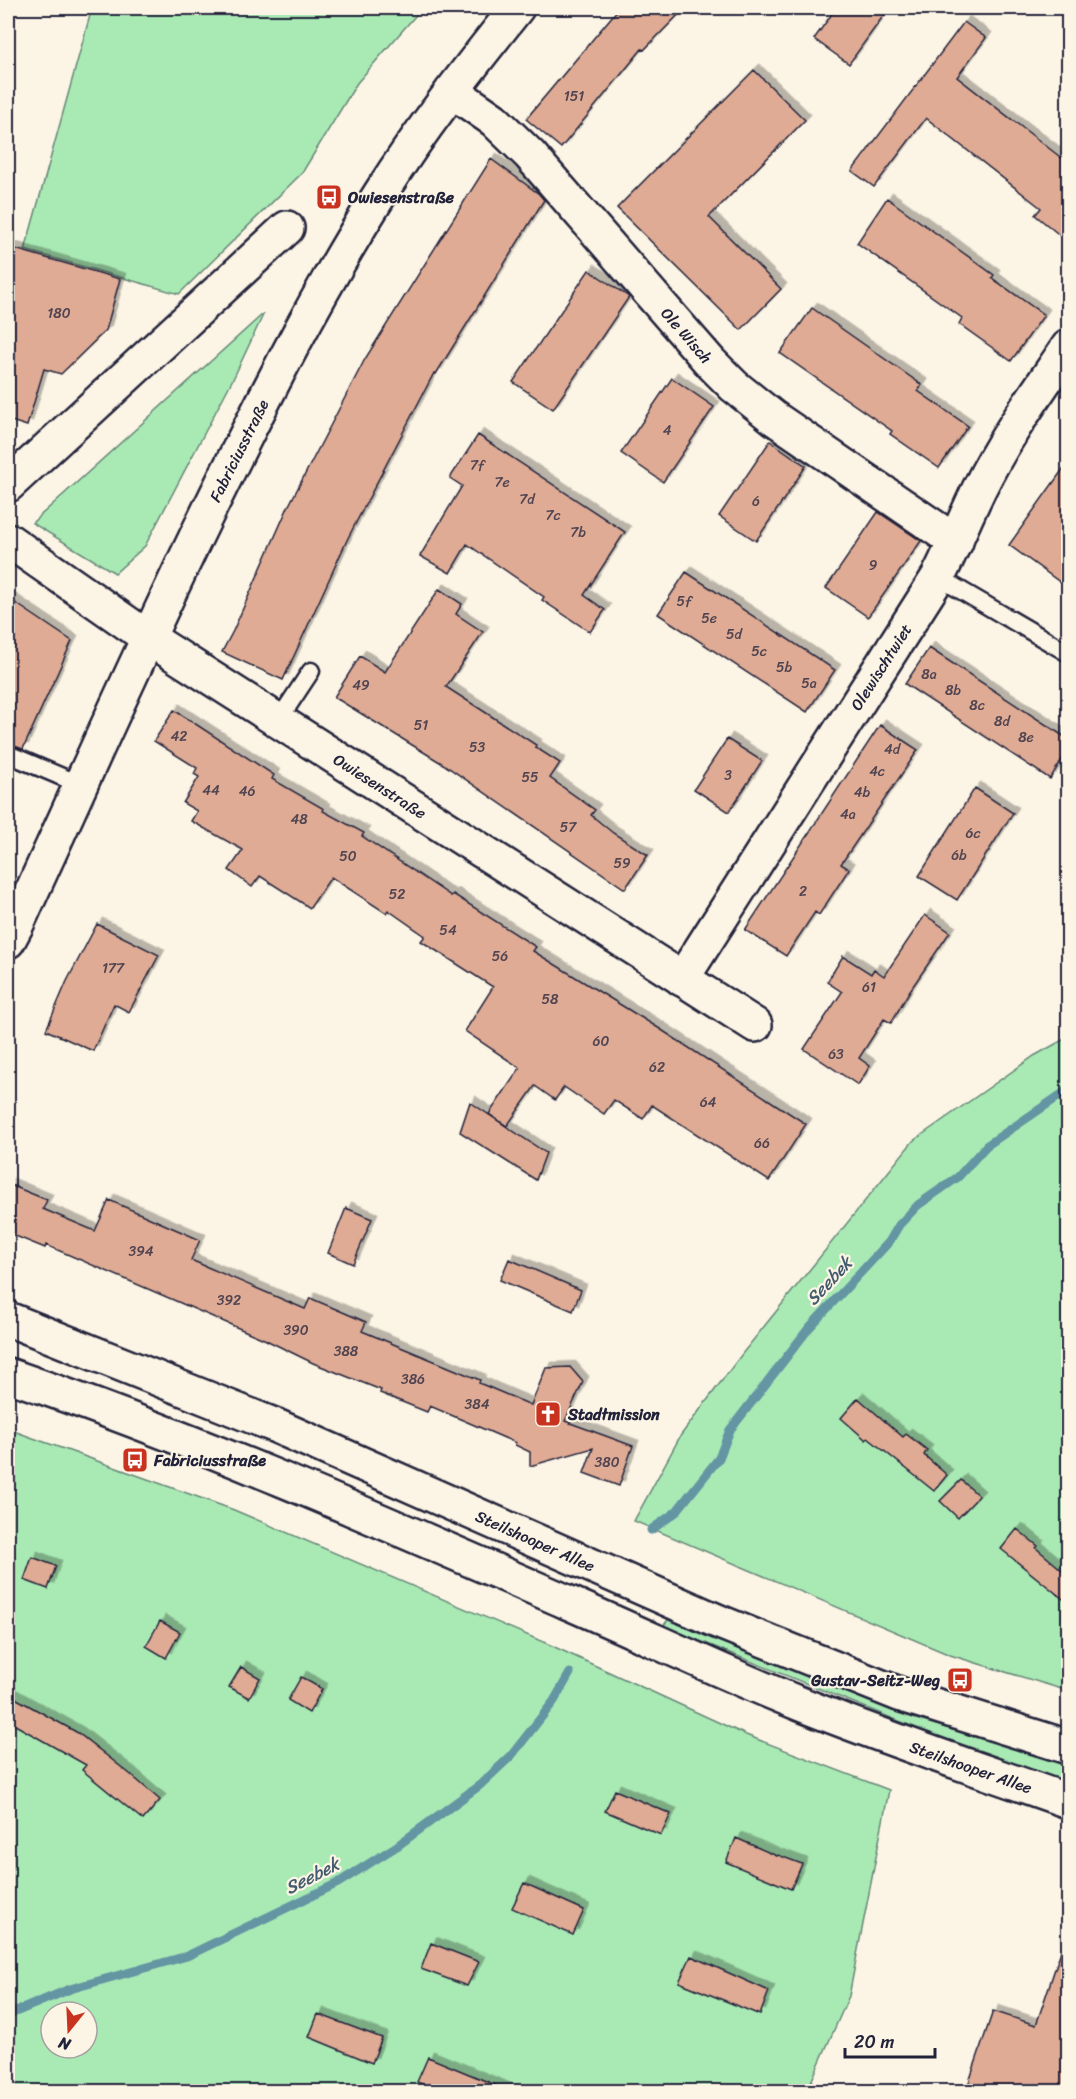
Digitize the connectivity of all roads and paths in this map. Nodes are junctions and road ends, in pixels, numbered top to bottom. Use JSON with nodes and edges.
{"nodes":[{"id":1,"x":517,"y":8,"type":"edge"},
{"id":2,"x":452,"y":91,"type":"junction"},
{"id":3,"x":287,"y":228,"type":"dead end"},
{"id":4,"x":1068,"y":347,"type":"edge"},
{"id":5,"x":8,"y":485,"type":"edge"},
{"id":6,"x":8,"y":540,"type":"edge"},
{"id":7,"x":957,"y":542,"type":"junction"},
{"id":8,"x":938,"y":577,"type":"junction"},
{"id":9,"x":147,"y":637,"type":"junction"},
{"id":10,"x":1068,"y":653,"type":"edge"},
{"id":11,"x":311,"y":671,"type":"dead end"},
{"id":12,"x":278,"y":721,"type":"junction"},
{"id":13,"x":8,"y":754,"type":"edge"},
{"id":14,"x":81,"y":785,"type":"junction"},
{"id":15,"x":10,"y":941,"type":"edge"},
{"id":16,"x":682,"y":979,"type":"junction"},
{"id":17,"x":754,"y":1025,"type":"dead end"},
{"id":18,"x":8,"y":1319,"type":"edge"},
{"id":19,"x":8,"y":1375,"type":"edge"},
{"id":20,"x":1068,"y":1747,"type":"edge"},
{"id":21,"x":1068,"y":1801,"type":"edge"}],
"edges":[{"from":1,"to":2,"type":"street","name":"Fabriciusstraße"},
{"from":2,"to":7,"type":"street","name":"Ole Wisch"},
{"from":2,"to":9,"type":"street","name":"Fabriciusstraße"},
{"from":3,"to":5,"type":"street"},
{"from":4,"to":7,"type":"street","name":"Olewischtwiet"},
{"from":6,"to":9,"type":"street","name":"Owiesenstraße"},
{"from":7,"to":8,"type":"street","name":"Olewischtwiet"},
{"from":8,"to":10,"type":"lane"},
{"from":8,"to":16,"type":"street","name":"Olewischtwiet"},
{"from":9,"to":12,"type":"street","name":"Owiesenstraße"},
{"from":9,"to":14,"type":"street","name":"Fabriciusstraße"},
{"from":11,"to":12,"type":"lane"},
{"from":12,"to":16,"type":"street","name":"Owiesenstraße"},
{"from":13,"to":14,"type":"lane"},
{"from":14,"to":15,"type":"street","name":"Fabriciusstraße"},
{"from":16,"to":17,"type":"street","name":"Owiesenstraße"},
{"from":18,"to":20,"type":"street","name":"Steilshooper Allee"},
{"from":19,"to":21,"type":"street","name":"Steilshooper Allee"}]}
